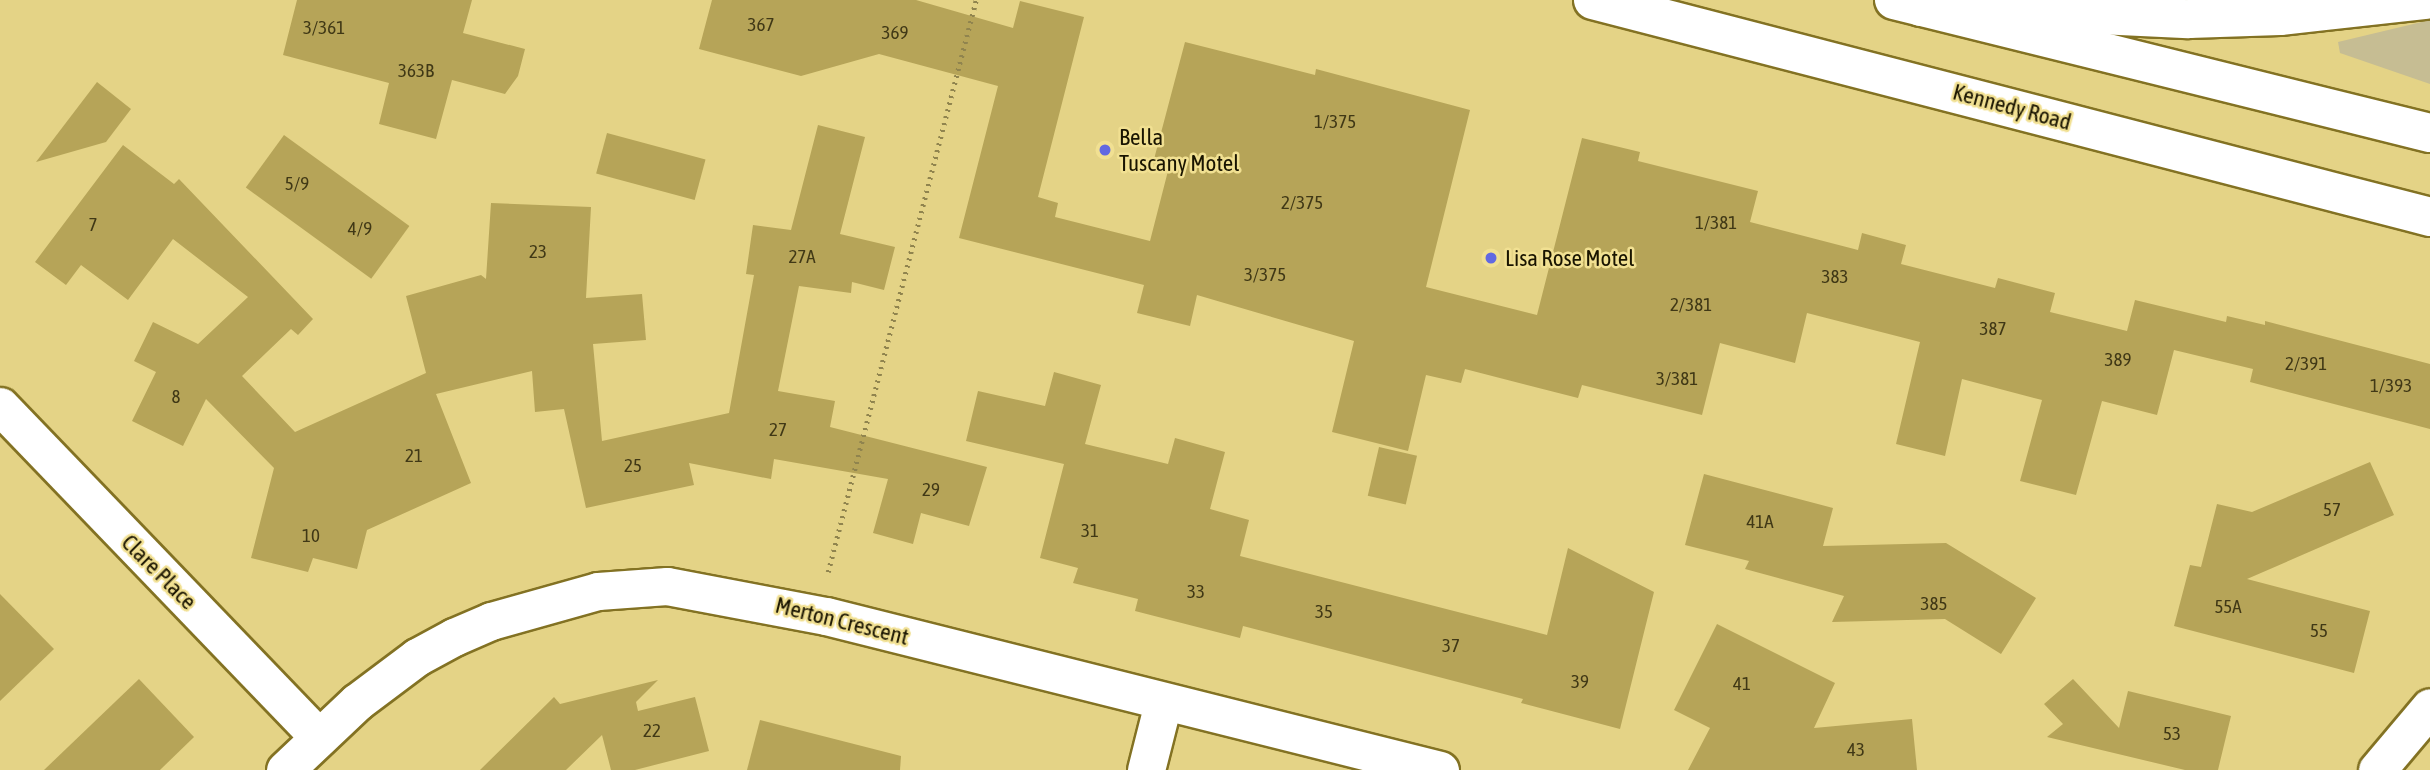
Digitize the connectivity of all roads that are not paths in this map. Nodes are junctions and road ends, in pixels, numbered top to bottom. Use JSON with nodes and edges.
{"nodes":[{"id":1,"x":1593,"y":0,"type":"edge"},
{"id":2,"x":2426,"y":0,"type":"edge"},
{"id":3,"x":1908,"y":3,"type":"edge"},
{"id":4,"x":2430,"y":133,"type":"edge"},
{"id":5,"x":2430,"y":217,"type":"edge"},
{"id":6,"x":0,"y":406,"type":"edge"},
{"id":7,"x":1163,"y":703,"type":"junction"},
{"id":8,"x":2430,"y":707,"type":"edge"},
{"id":9,"x":319,"y":737,"type":"junction"},
{"id":10,"x":285,"y":770,"type":"edge"},
{"id":11,"x":1146,"y":770,"type":"edge"},
{"id":12,"x":1440,"y":770,"type":"edge"},
{"id":13,"x":2377,"y":770,"type":"edge"}],
"edges":[{"from":1,"to":5,"type":"main road","name":"Kennedy Road"},
{"from":2,"to":3,"type":"main road"},
{"from":3,"to":4,"type":"main road"},
{"from":6,"to":9,"type":"street","name":"Clare Place"},
{"from":7,"to":9,"type":"street","name":"Merton Crescent"},
{"from":7,"to":11,"type":"street"},
{"from":7,"to":12,"type":"street","name":"Merton Crescent"},
{"from":8,"to":13,"type":"street"},
{"from":9,"to":10,"type":"street","name":"Merton Crescent"}]}
